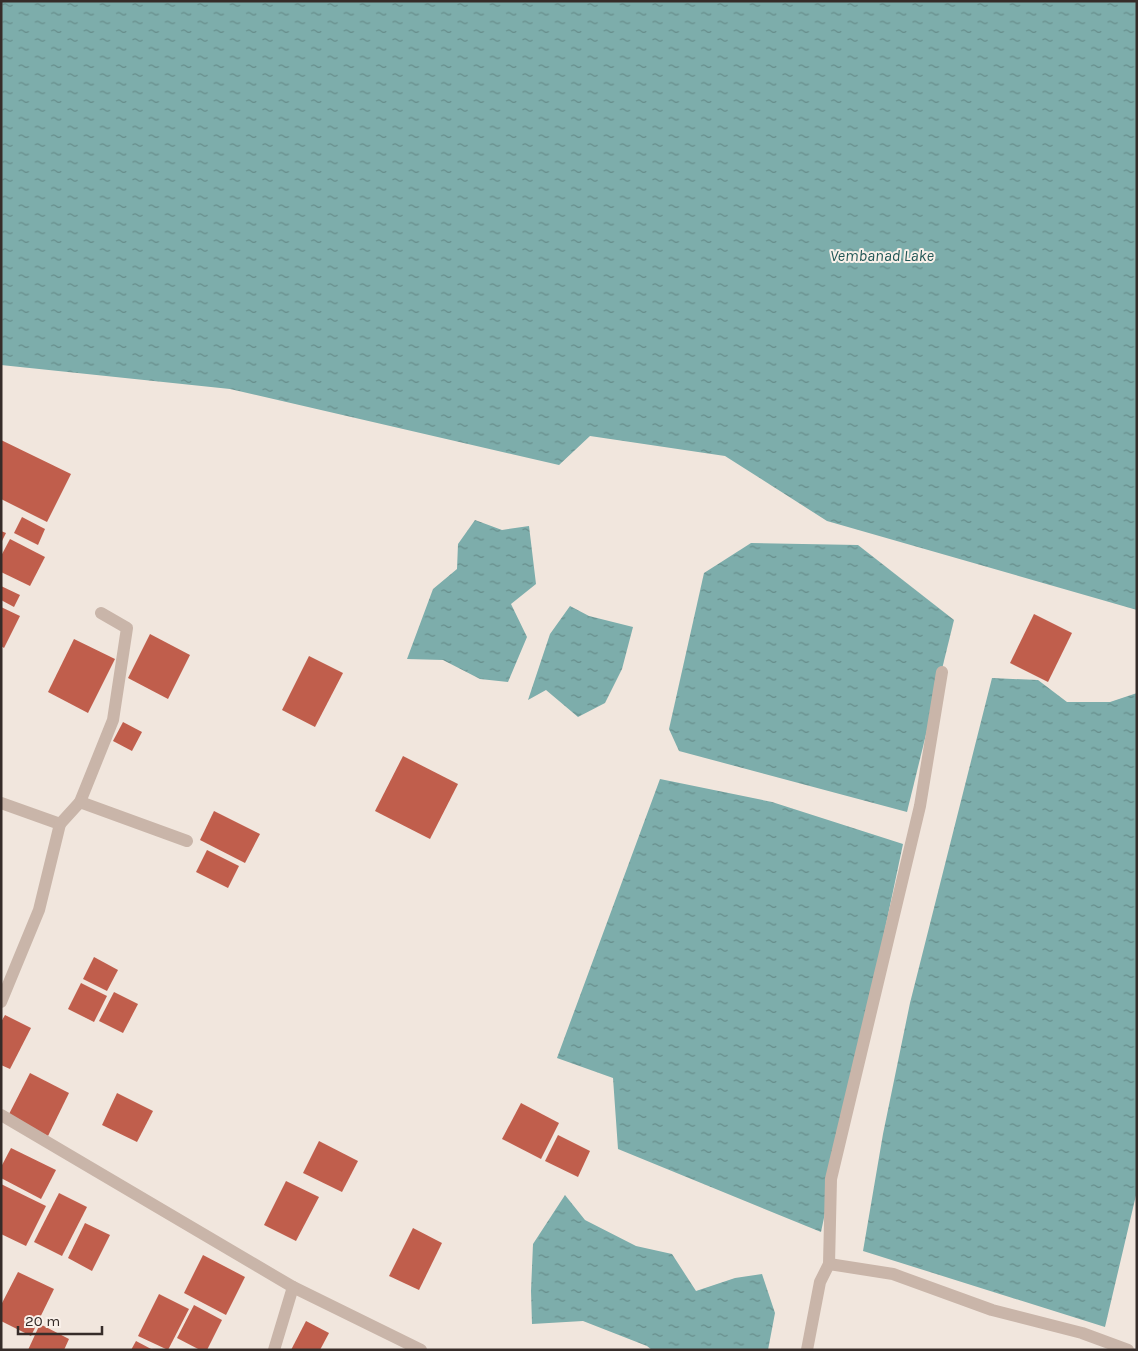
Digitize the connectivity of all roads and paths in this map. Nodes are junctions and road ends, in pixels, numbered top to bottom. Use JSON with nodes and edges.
{"nodes":[{"id":1,"x":101,"y":613,"type":"dead end"},
{"id":2,"x":942,"y":672,"type":"dead end"},
{"id":3,"x":80,"y":802,"type":"junction"},
{"id":4,"x":1,"y":804,"type":"edge"},
{"id":5,"x":60,"y":824,"type":"junction"},
{"id":6,"x":187,"y":841,"type":"dead end"},
{"id":7,"x":1,"y":1002,"type":"edge"},
{"id":8,"x":1,"y":1115,"type":"edge"},
{"id":9,"x":829,"y":1264,"type":"junction"},
{"id":10,"x":293,"y":1287,"type":"junction"},
{"id":11,"x":274,"y":1350,"type":"edge"},
{"id":12,"x":421,"y":1350,"type":"edge"},
{"id":13,"x":807,"y":1350,"type":"edge"},
{"id":14,"x":1128,"y":1350,"type":"edge"}],
"edges":[{"from":1,"to":3,"type":"street"},
{"from":2,"to":9,"type":"street"},
{"from":3,"to":5,"type":"street"},
{"from":3,"to":6,"type":"street"},
{"from":4,"to":5,"type":"street"},
{"from":5,"to":7,"type":"street"},
{"from":8,"to":10,"type":"street"},
{"from":9,"to":13,"type":"street"},
{"from":9,"to":14,"type":"street"},
{"from":10,"to":11,"type":"street"},
{"from":10,"to":12,"type":"street"}]}
